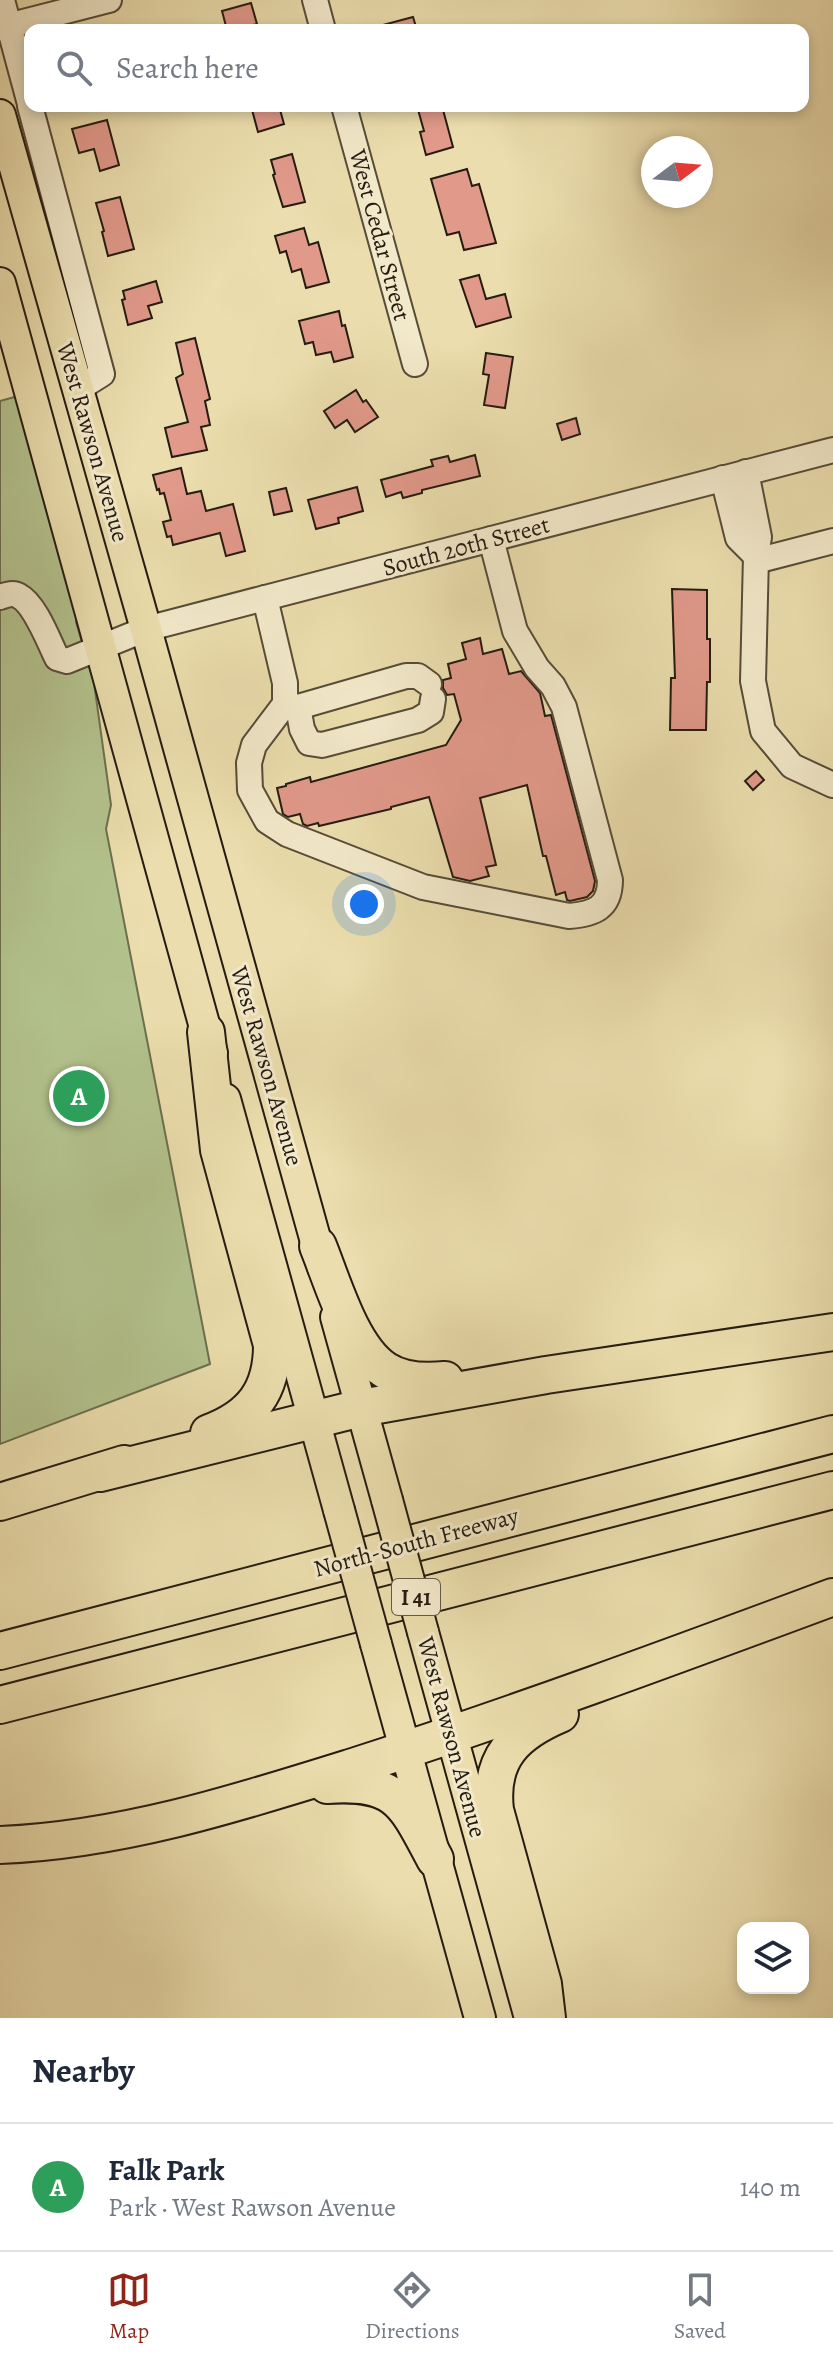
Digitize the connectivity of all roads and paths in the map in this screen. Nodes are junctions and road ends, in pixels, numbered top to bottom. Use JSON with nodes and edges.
{"nodes":[{"id":1,"x":2,"y":0,"type":"edge"},
{"id":2,"x":109,"y":0,"type":"edge"},
{"id":3,"x":315,"y":0,"type":"edge"},
{"id":4,"x":321,"y":24,"type":"edge"},
{"id":5,"x":4,"y":27,"type":"edge"},
{"id":6,"x":24,"y":87,"type":"edge"},
{"id":7,"x":32,"y":112,"type":"edge"},
{"id":8,"x":346,"y":112,"type":"edge"},
{"id":9,"x":0,"y":115,"type":"edge"},
{"id":10,"x":0,"y":283,"type":"edge"},
{"id":11,"x":415,"y":364,"type":"dead end"},
{"id":12,"x":78,"y":389,"type":"junction"},
{"id":13,"x":833,"y":450,"type":"edge"},
{"id":14,"x":734,"y":475,"type":"junction"},
{"id":15,"x":491,"y":539,"type":"junction"},
{"id":16,"x":833,"y":541,"type":"edge"},
{"id":17,"x":756,"y":559,"type":"junction"},
{"id":18,"x":0,"y":597,"type":"edge"},
{"id":19,"x":265,"y":598,"type":"junction"},
{"id":20,"x":146,"y":629,"type":"junction"},
{"id":21,"x":102,"y":648,"type":"junction"},
{"id":22,"x":292,"y":706,"type":"junction"},
{"id":23,"x":833,"y":785,"type":"edge"},
{"id":24,"x":206,"y":1032,"type":"junction"},
{"id":25,"x":318,"y":1246,"type":"junction"},
{"id":26,"x":833,"y":1332,"type":"edge"},
{"id":27,"x":546,"y":1375,"type":"junction"},
{"id":28,"x":361,"y":1408,"type":"junction"},
{"id":29,"x":315,"y":1419,"type":"junction"},
{"id":30,"x":833,"y":1434,"type":"edge"},
{"id":31,"x":100,"y":1473,"type":"junction"},
{"id":32,"x":833,"y":1490,"type":"edge"},
{"id":33,"x":0,"y":1502,"type":"edge"},
{"id":34,"x":833,"y":1597,"type":"edge"},
{"id":35,"x":704,"y":1645,"type":"junction"},
{"id":36,"x":0,"y":1651,"type":"edge"},
{"id":37,"x":0,"y":1705,"type":"edge"},
{"id":38,"x":451,"y":1736,"type":"junction"},
{"id":39,"x":405,"y":1750,"type":"junction"},
{"id":40,"x":290,"y":1787,"type":"junction"},
{"id":41,"x":0,"y":1845,"type":"edge"},
{"id":42,"x":435,"y":1859,"type":"junction"},
{"id":43,"x":480,"y":2018,"type":"edge"},
{"id":44,"x":530,"y":2018,"type":"edge"},
{"id":45,"x":547,"y":2018,"type":"edge"}],
"edges":[{"from":1,"to":5,"type":"street"},
{"from":2,"to":5,"type":"street"},
{"from":3,"to":4,"type":"street"},
{"from":5,"to":6,"type":"street"},
{"from":7,"to":12,"type":"street"},
{"from":8,"to":11,"type":"street","name":"West Cedar Street"},
{"from":9,"to":12,"type":"main road","name":"West Rawson Avenue"},
{"from":10,"to":21,"type":"main road","name":"West Rawson Avenue"},
{"from":12,"to":20,"type":"main road","name":"West Rawson Avenue"},
{"from":13,"to":14,"type":"street","name":"South 20th Street"},
{"from":14,"to":15,"type":"street","name":"South 20th Street"},
{"from":14,"to":17,"type":"street"},
{"from":15,"to":19,"type":"street","name":"South 20th Street"},
{"from":15,"to":22,"type":"street"},
{"from":16,"to":17,"type":"street"},
{"from":17,"to":23,"type":"street"},
{"from":18,"to":21,"type":"street","name":"South 20th Street"},
{"from":19,"to":20,"type":"street","name":"South 20th Street"},
{"from":19,"to":22,"type":"street"},
{"from":20,"to":21,"type":"street","name":"South 20th Street"},
{"from":20,"to":25,"type":"main road","name":"West Rawson Avenue"},
{"from":21,"to":24,"type":"main road","name":"West Rawson Avenue"},
{"from":22,"to":22,"type":"street"},
{"from":24,"to":29,"type":"main road","name":"West Rawson Avenue"},
{"from":24,"to":31,"type":"highway"},
{"from":25,"to":27,"type":"highway"},
{"from":25,"to":28,"type":"main road","name":"West Rawson Avenue"},
{"from":26,"to":27,"type":"highway"},
{"from":27,"to":28,"type":"highway"},
{"from":28,"to":29,"type":"highway"},
{"from":28,"to":38,"type":"main road","name":"West Rawson Avenue","bridge":true},
{"from":29,"to":31,"type":"highway"},
{"from":29,"to":39,"type":"main road","name":"West Rawson Avenue","bridge":true},
{"from":30,"to":36,"type":"highway","name":"North-South Freeway","number":"I 41"},
{"from":31,"to":33,"type":"highway"},
{"from":32,"to":37,"type":"highway","number":"I 41"},
{"from":34,"to":35,"type":"highway"},
{"from":35,"to":38,"type":"highway"},
{"from":35,"to":45,"type":"highway"},
{"from":38,"to":39,"type":"highway"},
{"from":38,"to":44,"type":"main road","name":"West Rawson Avenue"},
{"from":39,"to":40,"type":"highway"},
{"from":39,"to":42,"type":"main road","name":"West Rawson Avenue"},
{"from":40,"to":41,"type":"highway"},
{"from":40,"to":42,"type":"highway"},
{"from":42,"to":43,"type":"main road","name":"West Rawson Avenue"}]}
